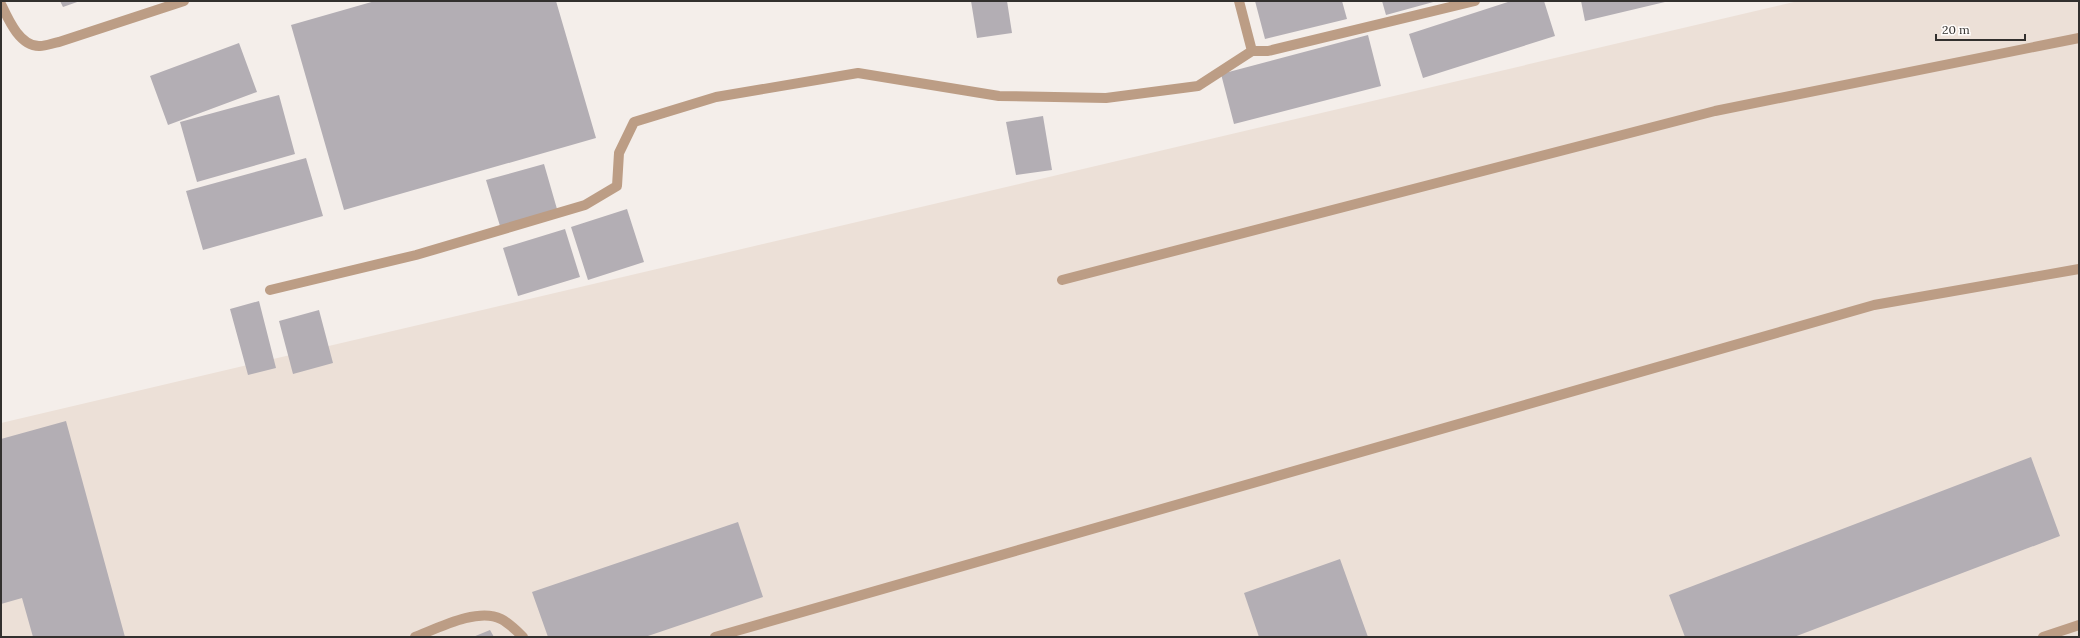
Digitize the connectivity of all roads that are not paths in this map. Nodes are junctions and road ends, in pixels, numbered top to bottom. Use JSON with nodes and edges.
{"nodes":[{"id":1,"x":184,"y":1,"type":"edge"},
{"id":2,"x":1240,"y":1,"type":"edge"},
{"id":3,"x":1475,"y":1,"type":"edge"},
{"id":4,"x":1,"y":4,"type":"edge"},
{"id":5,"x":2079,"y":38,"type":"edge"},
{"id":6,"x":1252,"y":51,"type":"junction"},
{"id":7,"x":2079,"y":269,"type":"edge"},
{"id":8,"x":1062,"y":280,"type":"dead end"},
{"id":9,"x":270,"y":290,"type":"dead end"},
{"id":10,"x":2079,"y":625,"type":"edge"},
{"id":11,"x":415,"y":637,"type":"edge"},
{"id":12,"x":523,"y":637,"type":"edge"},
{"id":13,"x":715,"y":637,"type":"edge"},
{"id":14,"x":2043,"y":637,"type":"edge"}],
"edges":[{"from":1,"to":4,"type":"street"},
{"from":2,"to":6,"type":"street"},
{"from":3,"to":6,"type":"street"},
{"from":5,"to":8,"type":"street"},
{"from":6,"to":9,"type":"street"},
{"from":7,"to":13,"type":"street"},
{"from":10,"to":14,"type":"street"},
{"from":11,"to":12,"type":"street"}]}
